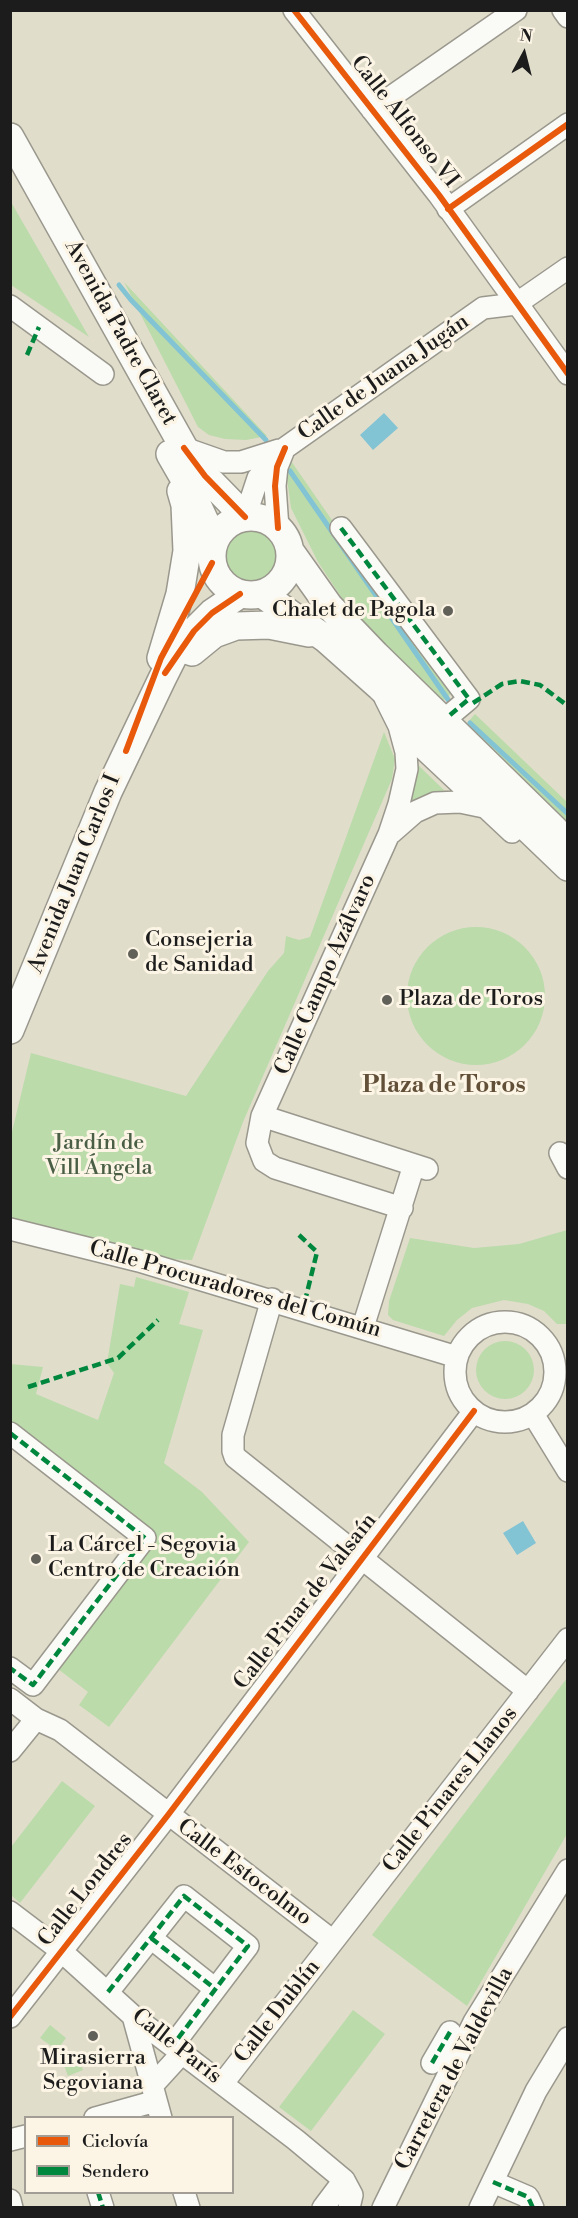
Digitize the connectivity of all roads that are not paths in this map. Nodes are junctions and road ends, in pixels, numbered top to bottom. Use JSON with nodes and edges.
{"nodes":[{"id":1,"x":294,"y":10,"type":"edge"},
{"id":2,"x":516,"y":10,"type":"edge"},
{"id":3,"x":563,"y":10,"type":"edge"},
{"id":4,"x":567,"y":17,"type":"edge"},
{"id":5,"x":372,"y":110,"type":"junction"},
{"id":6,"x":567,"y":124,"type":"edge"},
{"id":7,"x":10,"y":136,"type":"edge"},
{"id":8,"x":10,"y":170,"type":"edge"},
{"id":9,"x":448,"y":209,"type":"junction"},
{"id":10,"x":567,"y":268,"type":"edge"},
{"id":11,"x":496,"y":277,"type":"junction"},
{"id":12,"x":516,"y":304,"type":"junction"},
{"id":13,"x":10,"y":306,"type":"edge"},
{"id":14,"x":483,"y":308,"type":"junction"},
{"id":15,"x":103,"y":374,"type":"dead end"},
{"id":16,"x":567,"y":374,"type":"edge"},
{"id":17,"x":173,"y":445,"type":"junction"},
{"id":18,"x":285,"y":448,"type":"junction"},
{"id":19,"x":245,"y":517,"type":"junction"},
{"id":20,"x":341,"y":528,"type":"dead end"},
{"id":21,"x":284,"y":539,"type":"junction"},
{"id":22,"x":213,"y":552,"type":"junction"},
{"id":23,"x":251,"y":594,"type":"junction"},
{"id":24,"x":326,"y":639,"type":"junction"},
{"id":25,"x":161,"y":658,"type":"junction"},
{"id":26,"x":380,"y":687,"type":"junction"},
{"id":27,"x":424,"y":702,"type":"junction"},
{"id":28,"x":450,"y":715,"type":"junction"},
{"id":29,"x":399,"y":726,"type":"junction"},
{"id":30,"x":468,"y":744,"type":"junction"},
{"id":31,"x":126,"y":751,"type":"junction"},
{"id":32,"x":485,"y":807,"type":"junction"},
{"id":33,"x":389,"y":834,"type":"junction"},
{"id":34,"x":567,"y":842,"type":"edge"},
{"id":35,"x":567,"y":867,"type":"edge"},
{"id":36,"x":567,"y":879,"type":"edge"},
{"id":37,"x":10,"y":1030,"type":"edge"},
{"id":38,"x":262,"y":1116,"type":"junction"},
{"id":39,"x":402,"y":1209,"type":"junction"},
{"id":40,"x":10,"y":1229,"type":"edge"},
{"id":41,"x":272,"y":1299,"type":"junction"},
{"id":42,"x":363,"y":1327,"type":"junction"},
{"id":43,"x":558,"y":1343,"type":"edge"},
{"id":44,"x":457,"y":1357,"type":"junction"},
{"id":45,"x":474,"y":1411,"type":"junction"},
{"id":46,"x":533,"y":1414,"type":"junction"},
{"id":47,"x":10,"y":1433,"type":"edge"},
{"id":48,"x":567,"y":1472,"type":"edge"},
{"id":49,"x":362,"y":1559,"type":"junction"},
{"id":50,"x":567,"y":1640,"type":"edge"},
{"id":51,"x":10,"y":1668,"type":"edge"},
{"id":52,"x":528,"y":1691,"type":"junction"},
{"id":53,"x":10,"y":1699,"type":"edge"},
{"id":54,"x":36,"y":1719,"type":"junction"},
{"id":55,"x":10,"y":1751,"type":"edge"},
{"id":56,"x":168,"y":1815,"type":"junction"},
{"id":57,"x":567,"y":1870,"type":"edge"},
{"id":58,"x":10,"y":1912,"type":"edge"},
{"id":59,"x":151,"y":1938,"type":"junction"},
{"id":60,"x":333,"y":1941,"type":"junction"},
{"id":61,"x":60,"y":1950,"type":"junction"},
{"id":62,"x":214,"y":1988,"type":"junction"},
{"id":63,"x":108,"y":1992,"type":"junction"},
{"id":64,"x":133,"y":2016,"type":"junction"},
{"id":65,"x":10,"y":2017,"type":"edge"},
{"id":66,"x":450,"y":2032,"type":"dead end"},
{"id":67,"x":567,"y":2038,"type":"edge"},
{"id":68,"x":178,"y":2048,"type":"junction"},
{"id":69,"x":432,"y":2063,"type":"dead end"},
{"id":70,"x":223,"y":2083,"type":"junction"},
{"id":71,"x":156,"y":2102,"type":"edge"},
{"id":72,"x":103,"y":2116,"type":"edge"},
{"id":73,"x":344,"y":2180,"type":"junction"},
{"id":74,"x":493,"y":2182,"type":"junction"},
{"id":75,"x":11,"y":2200,"type":"edge"},
{"id":76,"x":12,"y":2208,"type":"edge"},
{"id":77,"x":323,"y":2208,"type":"edge"},
{"id":78,"x":349,"y":2208,"type":"edge"},
{"id":79,"x":382,"y":2208,"type":"edge"},
{"id":80,"x":480,"y":2208,"type":"edge"},
{"id":81,"x":533,"y":2208,"type":"edge"}],
"edges":[{"from":1,"to":5,"type":"street","name":"Calle Alfonso VI"},
{"from":2,"to":5,"type":"street"},
{"from":3,"to":4,"type":"street"},
{"from":5,"to":9,"type":"street","name":"Calle Alfonso VI"},
{"from":6,"to":9,"type":"street"},
{"from":7,"to":17,"type":"main road","name":"Avenida Padre Claret"},
{"from":8,"to":17,"type":"main road","name":"Avenida Padre Claret"},
{"from":9,"to":11,"type":"street","name":"Calle Alfonso VI"},
{"from":10,"to":12,"type":"street"},
{"from":11,"to":12,"type":"street","name":"Calle Alfonso VI"},
{"from":11,"to":14,"type":"street","name":"Calle de Juana Jugán"},
{"from":12,"to":14,"type":"street","name":"Calle de Juana Jugán"},
{"from":12,"to":16,"type":"street","name":"Calle Alfonso VI"},
{"from":13,"to":15,"type":"street"},
{"from":14,"to":18,"type":"street","name":"Calle de Juana Jugán"},
{"from":17,"to":18,"type":"street"},
{"from":17,"to":19,"type":"main road","name":"Avenida Padre Claret"},
{"from":17,"to":22,"type":"main road","name":"Avenida Padre Claret"},
{"from":17,"to":25,"type":"main road"},
{"from":18,"to":19,"type":"street","name":"Calle de Juana Jugán"},
{"from":18,"to":21,"type":"street","name":"Calle de Juana Jugán"},
{"from":19,"to":21,"type":"main road"},
{"from":19,"to":22,"type":"main road"},
{"from":20,"to":28,"type":"street"},
{"from":21,"to":23,"type":"main road"},
{"from":21,"to":27,"type":"main road"},
{"from":22,"to":23,"type":"main road"},
{"from":22,"to":25,"type":"main road","name":"Avenida Juan Carlos I"},
{"from":23,"to":24,"type":"main road"},
{"from":23,"to":31,"type":"main road","name":"Avenida Juan Carlos I"},
{"from":24,"to":26,"type":"main road"},
{"from":24,"to":31,"type":"main road"},
{"from":25,"to":31,"type":"main road","name":"Avenida Juan Carlos I"},
{"from":26,"to":29,"type":"street"},
{"from":26,"to":35,"type":"main road"},
{"from":27,"to":28,"type":"street"},
{"from":27,"to":30,"type":"main road"},
{"from":28,"to":30,"type":"street"},
{"from":29,"to":32,"type":"street"},
{"from":29,"to":33,"type":"street","name":"Calle Campo Azálvaro"},
{"from":30,"to":34,"type":"main road"},
{"from":31,"to":37,"type":"main road","name":"Avenida Juan Carlos I"},
{"from":32,"to":33,"type":"street","name":"Calle Campo Azálvaro"},
{"from":32,"to":36,"type":"street"},
{"from":33,"to":38,"type":"street","name":"Calle Campo Azálvaro"},
{"from":38,"to":39,"type":"street","name":"Calle Campo Azálvaro"},
{"from":38,"to":39,"type":"street"},
{"from":39,"to":42,"type":"street"},
{"from":40,"to":41,"type":"street","name":"Calle Procuradores del Común"},
{"from":41,"to":42,"type":"street","name":"Calle Procuradores del Común"},
{"from":41,"to":49,"type":"street"},
{"from":42,"to":44,"type":"street","name":"Calle Procuradores del Común"},
{"from":43,"to":44,"type":"street"},
{"from":43,"to":46,"type":"street"},
{"from":44,"to":45,"type":"street"},
{"from":45,"to":46,"type":"street"},
{"from":45,"to":49,"type":"street","name":"Calle Pinar de Valsaín"},
{"from":46,"to":48,"type":"street"},
{"from":47,"to":51,"type":"street"},
{"from":49,"to":52,"type":"street"},
{"from":49,"to":56,"type":"street","name":"Calle Pinar de Valsaín"},
{"from":50,"to":52,"type":"street","name":"Calle Pinares Llanos"},
{"from":52,"to":60,"type":"street","name":"Calle Pinares Llanos"},
{"from":53,"to":54,"type":"street","name":"Calle Estocolmo"},
{"from":54,"to":55,"type":"street"},
{"from":54,"to":56,"type":"street","name":"Calle Estocolmo"},
{"from":56,"to":60,"type":"street","name":"Calle Estocolmo"},
{"from":56,"to":61,"type":"street","name":"Calle Londres"},
{"from":57,"to":79,"type":"street","name":"Carretera de Valdevilla"},
{"from":58,"to":61,"type":"street","name":"Calle París"},
{"from":59,"to":62,"type":"street"},
{"from":59,"to":62,"type":"street"},
{"from":59,"to":63,"type":"street"},
{"from":60,"to":70,"type":"street","name":"Calle Dublín"},
{"from":61,"to":63,"type":"street","name":"Calle París"},
{"from":61,"to":65,"type":"street","name":"Calle Londres"},
{"from":62,"to":68,"type":"street"},
{"from":63,"to":64,"type":"street","name":"Calle París"},
{"from":64,"to":68,"type":"street","name":"Calle París"},
{"from":64,"to":71,"type":"street"},
{"from":66,"to":69,"type":"street"},
{"from":67,"to":74,"type":"street"},
{"from":68,"to":70,"type":"street","name":"Calle París"},
{"from":68,"to":71,"type":"street"},
{"from":70,"to":73,"type":"street","name":"Calle París"},
{"from":71,"to":72,"type":"street"},
{"from":73,"to":77,"type":"street"},
{"from":73,"to":78,"type":"street"},
{"from":74,"to":80,"type":"street"},
{"from":74,"to":81,"type":"street"},
{"from":75,"to":76,"type":"street"}]}
